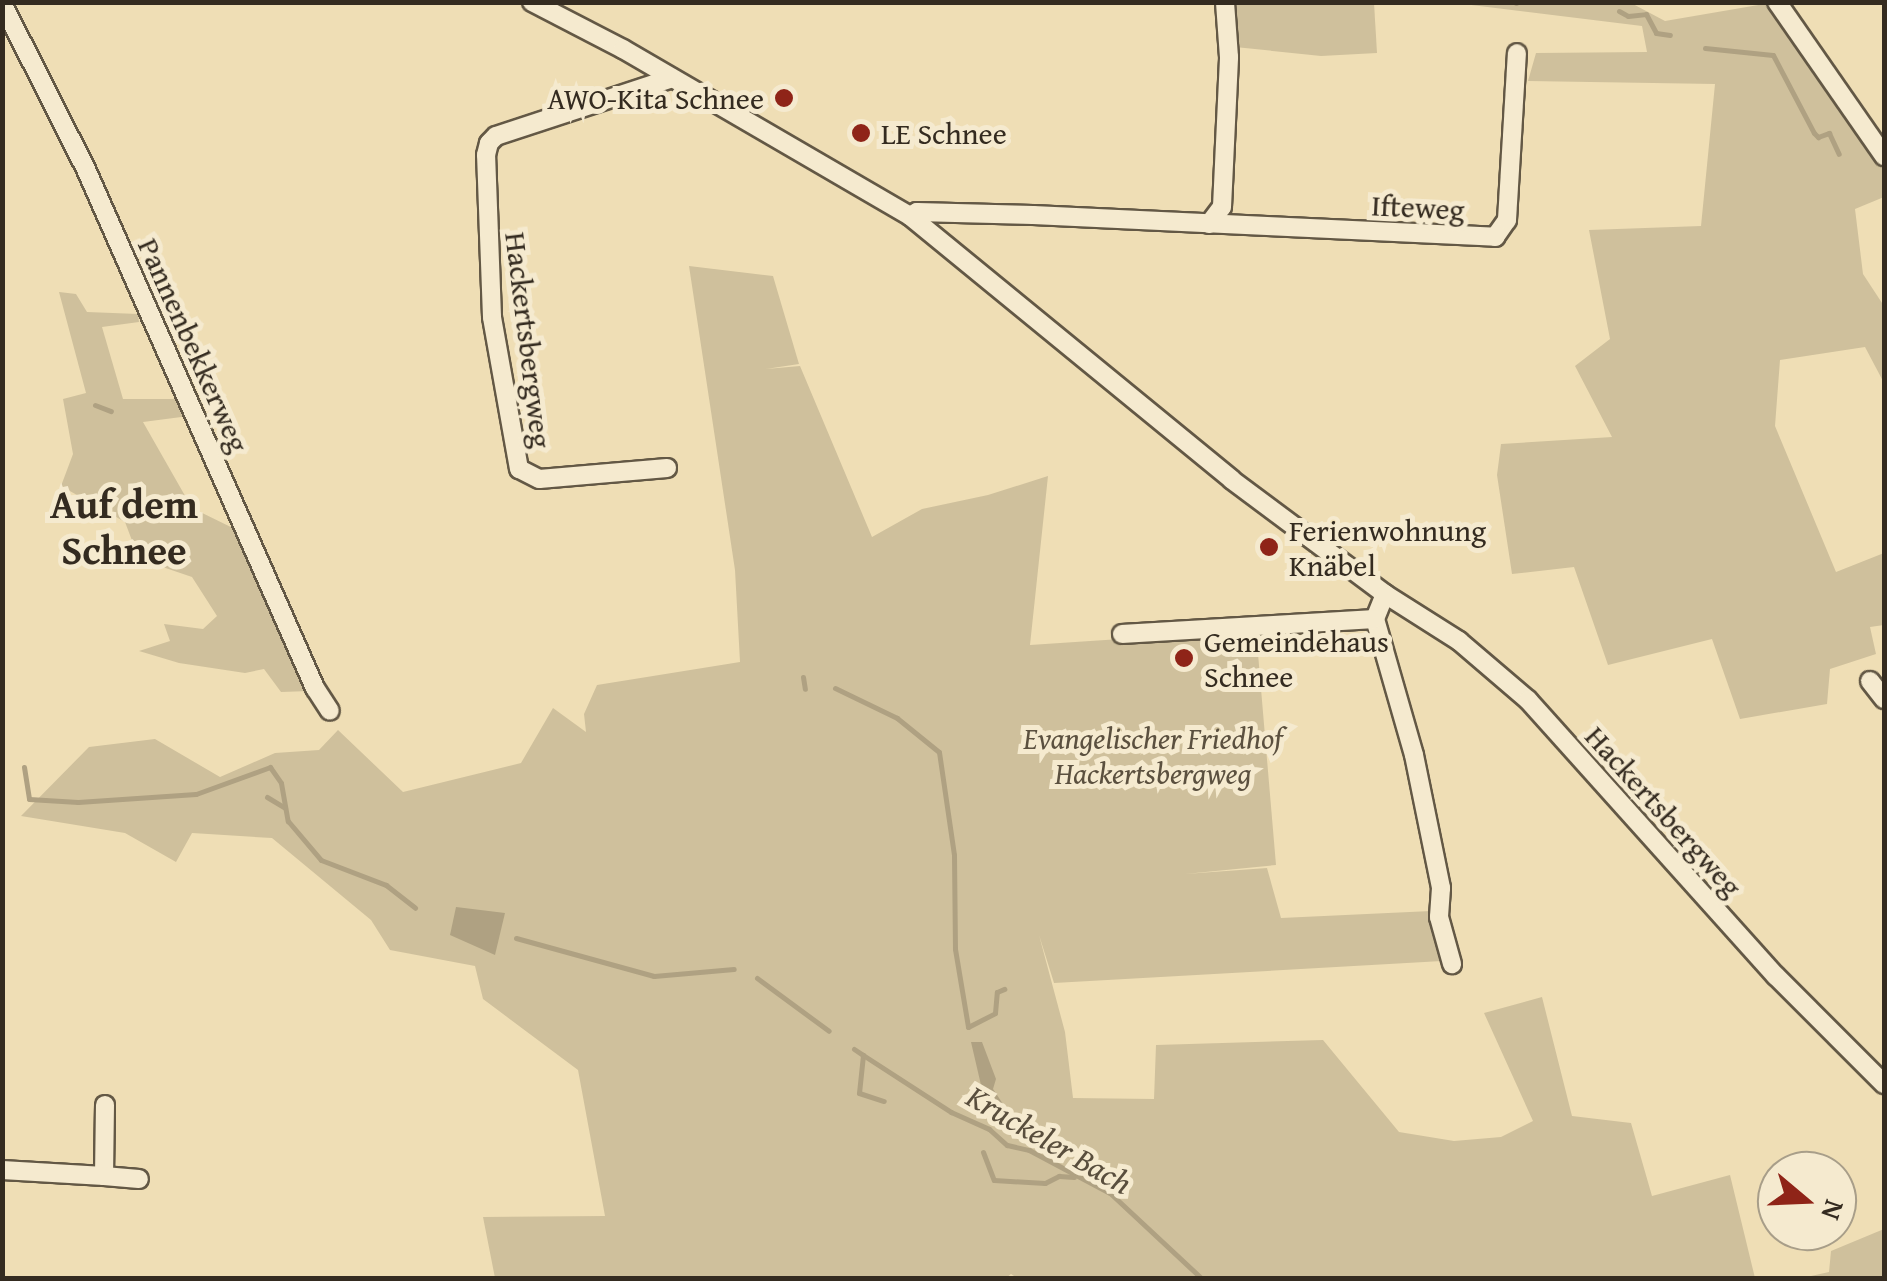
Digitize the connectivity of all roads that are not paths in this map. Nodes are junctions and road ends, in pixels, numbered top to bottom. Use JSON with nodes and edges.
{"nodes":[{"id":1,"x":2,"y":2,"type":"edge"},
{"id":2,"x":532,"y":2,"type":"edge"},
{"id":3,"x":1225,"y":2,"type":"edge"},
{"id":4,"x":1777,"y":2,"type":"edge"},
{"id":5,"x":1517,"y":53,"type":"dead end"},
{"id":6,"x":672,"y":78,"type":"junction"},
{"id":7,"x":1884,"y":156,"type":"edge"},
{"id":8,"x":910,"y":216,"type":"junction"},
{"id":9,"x":1208,"y":224,"type":"junction"},
{"id":10,"x":666,"y":468,"type":"dead end"},
{"id":11,"x":1385,"y":594,"type":"junction"},
{"id":12,"x":1375,"y":619,"type":"junction"},
{"id":13,"x":1122,"y":634,"type":"dead end"},
{"id":14,"x":1870,"y":681,"type":"dead end"},
{"id":15,"x":1884,"y":699,"type":"edge"},
{"id":16,"x":330,"y":711,"type":"dead end"},
{"id":17,"x":1452,"y":964,"type":"dead end"},
{"id":18,"x":1884,"y":1084,"type":"edge"},
{"id":19,"x":105,"y":1105,"type":"dead end"},
{"id":20,"x":2,"y":1170,"type":"edge"},
{"id":21,"x":104,"y":1176,"type":"junction"},
{"id":22,"x":139,"y":1179,"type":"dead end"}],
"edges":[{"from":1,"to":16,"type":"street","name":"Pannenbekkerweg"},
{"from":2,"to":6,"type":"street","name":"Hackertsbergweg"},
{"from":3,"to":9,"type":"street"},
{"from":4,"to":7,"type":"street"},
{"from":5,"to":9,"type":"street","name":"Ifteweg"},
{"from":6,"to":8,"type":"street","name":"Hackertsbergweg"},
{"from":6,"to":10,"type":"street","name":"Hackertsbergweg"},
{"from":8,"to":9,"type":"street"},
{"from":8,"to":11,"type":"street","name":"Hackertsbergweg"},
{"from":11,"to":12,"type":"street"},
{"from":11,"to":18,"type":"street","name":"Hackertsbergweg"},
{"from":12,"to":13,"type":"street"},
{"from":12,"to":17,"type":"street"},
{"from":14,"to":15,"type":"street"},
{"from":19,"to":21,"type":"street"},
{"from":20,"to":21,"type":"street"},
{"from":21,"to":22,"type":"street"}]}
